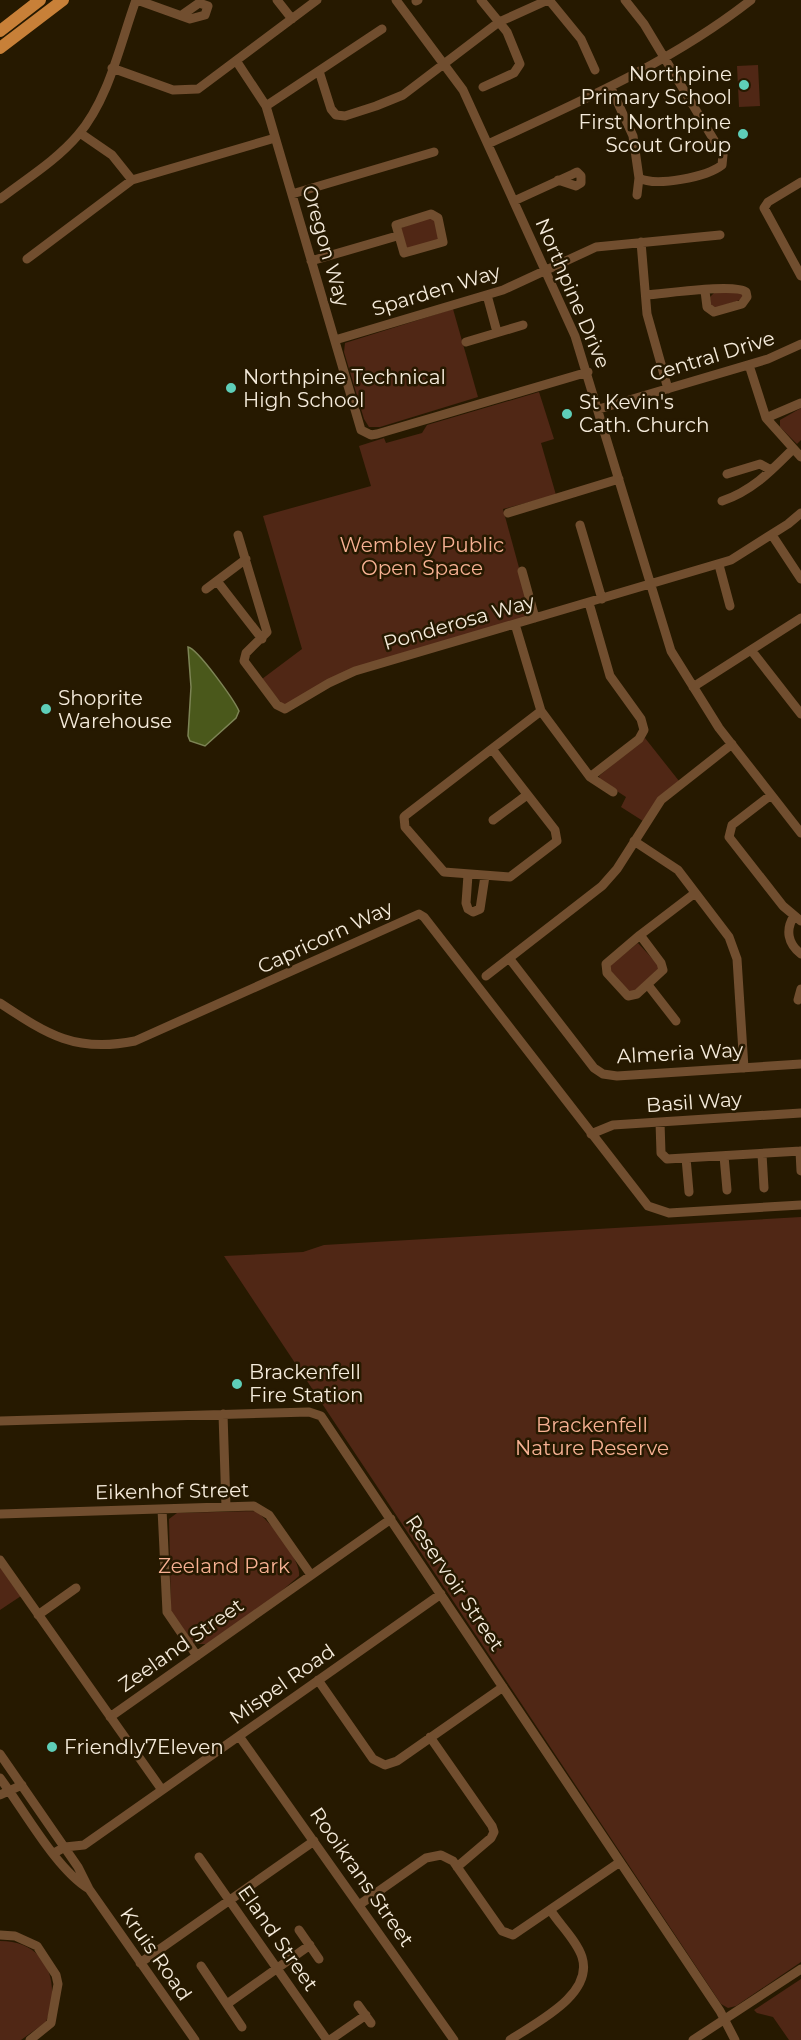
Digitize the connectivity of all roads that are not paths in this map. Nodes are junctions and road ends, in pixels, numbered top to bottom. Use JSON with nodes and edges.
{"nodes":[{"id":1,"x":136,"y":0,"type":"edge"},
{"id":2,"x":277,"y":0,"type":"edge"},
{"id":3,"x":317,"y":0,"type":"edge"},
{"id":4,"x":396,"y":0,"type":"edge"},
{"id":5,"x":481,"y":0,"type":"edge"},
{"id":6,"x":548,"y":0,"type":"edge"},
{"id":7,"x":625,"y":0,"type":"edge"},
{"id":8,"x":751,"y":0,"type":"edge"},
{"id":9,"x":32,"y":2,"type":"edge"},
{"id":10,"x":56,"y":2,"type":"edge"},
{"id":11,"x":44,"y":15,"type":"junction"},
{"id":12,"x":182,"y":15,"type":"dead end"},
{"id":13,"x":292,"y":19,"type":"junction"},
{"id":14,"x":499,"y":22,"type":"junction"},
{"id":15,"x":382,"y":29,"type":"dead end"},
{"id":16,"x":0,"y":31,"type":"edge"},
{"id":17,"x":0,"y":48,"type":"edge"},
{"id":18,"x":663,"y":56,"type":"junction"},
{"id":19,"x":237,"y":62,"type":"junction"},
{"id":20,"x":445,"y":63,"type":"junction"},
{"id":21,"x":112,"y":68,"type":"junction"},
{"id":22,"x":596,"y":70,"type":"dead end"},
{"id":23,"x":319,"y":71,"type":"junction"},
{"id":24,"x":483,"y":87,"type":"dead end"},
{"id":25,"x":611,"y":88,"type":"junction"},
{"id":26,"x":266,"y":106,"type":"junction"},
{"id":27,"x":80,"y":133,"type":"junction"},
{"id":28,"x":275,"y":138,"type":"junction"},
{"id":29,"x":488,"y":144,"type":"junction"},
{"id":30,"x":434,"y":152,"type":"dead end"},
{"id":31,"x":639,"y":178,"type":"junction"},
{"id":32,"x":132,"y":180,"type":"junction"},
{"id":33,"x":558,"y":180,"type":"dead end"},
{"id":34,"x":801,"y":182,"type":"edge"},
{"id":35,"x":292,"y":194,"type":"junction"},
{"id":36,"x":638,"y":195,"type":"dead end"},
{"id":37,"x":0,"y":199,"type":"edge"},
{"id":38,"x":514,"y":201,"type":"junction"},
{"id":39,"x":720,"y":235,"type":"dead end"},
{"id":40,"x":397,"y":236,"type":"junction"},
{"id":41,"x":641,"y":242,"type":"junction"},
{"id":42,"x":27,"y":259,"type":"dead end"},
{"id":43,"x":311,"y":261,"type":"junction"},
{"id":44,"x":545,"y":270,"type":"junction"},
{"id":45,"x":801,"y":276,"type":"edge"},
{"id":46,"x":705,"y":291,"type":"dead end"},
{"id":47,"x":487,"y":295,"type":"junction"},
{"id":48,"x":646,"y":295,"type":"junction"},
{"id":49,"x":523,"y":325,"type":"dead end"},
{"id":50,"x":497,"y":332,"type":"junction"},
{"id":51,"x":335,"y":340,"type":"junction"},
{"id":52,"x":466,"y":342,"type":"dead end"},
{"id":53,"x":801,"y":344,"type":"edge"},
{"id":54,"x":749,"y":365,"type":"junction"},
{"id":55,"x":588,"y":372,"type":"junction"},
{"id":56,"x":668,"y":389,"type":"junction"},
{"id":57,"x":801,"y":403,"type":"edge"},
{"id":58,"x":598,"y":409,"type":"junction"},
{"id":59,"x":766,"y":418,"type":"junction"},
{"id":60,"x":793,"y":449,"type":"junction"},
{"id":61,"x":801,"y":457,"type":"edge"},
{"id":62,"x":771,"y":470,"type":"junction"},
{"id":63,"x":726,"y":474,"type":"dead end"},
{"id":64,"x":619,"y":479,"type":"junction"},
{"id":65,"x":722,"y":501,"type":"dead end"},
{"id":66,"x":508,"y":513,"type":"dead end"},
{"id":67,"x":801,"y":513,"type":"edge"},
{"id":68,"x":580,"y":525,"type":"dead end"},
{"id":69,"x":238,"y":535,"type":"dead end"},
{"id":70,"x":772,"y":535,"type":"junction"},
{"id":71,"x":246,"y":560,"type":"junction"},
{"id":72,"x":718,"y":565,"type":"junction"},
{"id":73,"x":797,"y":567,"type":"edge"},
{"id":74,"x":522,"y":571,"type":"dead end"},
{"id":75,"x":801,"y":579,"type":"edge"},
{"id":76,"x":217,"y":581,"type":"junction"},
{"id":77,"x":650,"y":585,"type":"junction"},
{"id":78,"x":206,"y":589,"type":"dead end"},
{"id":79,"x":602,"y":599,"type":"junction"},
{"id":80,"x":589,"y":603,"type":"junction"},
{"id":81,"x":730,"y":606,"type":"dead end"},
{"id":82,"x":536,"y":618,"type":"junction"},
{"id":83,"x":801,"y":618,"type":"edge"},
{"id":84,"x":515,"y":624,"type":"junction"},
{"id":85,"x":262,"y":639,"type":"junction"},
{"id":86,"x":751,"y":650,"type":"junction"},
{"id":87,"x":693,"y":687,"type":"junction"},
{"id":88,"x":541,"y":711,"type":"junction"},
{"id":89,"x":801,"y":714,"type":"edge"},
{"id":90,"x":732,"y":744,"type":"junction"},
{"id":91,"x":492,"y":749,"type":"junction"},
{"id":92,"x":590,"y":777,"type":"junction"},
{"id":93,"x":613,"y":792,"type":"dead end"},
{"id":94,"x":527,"y":795,"type":"junction"},
{"id":95,"x":771,"y":795,"type":"junction"},
{"id":96,"x":493,"y":820,"type":"dead end"},
{"id":97,"x":800,"y":832,"type":"edge"},
{"id":98,"x":634,"y":841,"type":"junction"},
{"id":99,"x":468,"y":874,"type":"junction"},
{"id":100,"x":485,"y":876,"type":"junction"},
{"id":101,"x":695,"y":893,"type":"junction"},
{"id":102,"x":797,"y":918,"type":"edge"},
{"id":103,"x":640,"y":936,"type":"junction"},
{"id":104,"x":801,"y":954,"type":"edge"},
{"id":105,"x":509,"y":958,"type":"junction"},
{"id":106,"x":486,"y":976,"type":"dead end"},
{"id":107,"x":648,"y":985,"type":"junction"},
{"id":108,"x":801,"y":989,"type":"edge"},
{"id":109,"x":798,"y":1000,"type":"dead end"},
{"id":110,"x":0,"y":1003,"type":"edge"},
{"id":111,"x":676,"y":1021,"type":"dead end"},
{"id":112,"x":801,"y":1064,"type":"edge"},
{"id":113,"x":744,"y":1068,"type":"junction"},
{"id":114,"x":801,"y":1113,"type":"edge"},
{"id":115,"x":660,"y":1122,"type":"junction"},
{"id":116,"x":591,"y":1134,"type":"junction"},
{"id":117,"x":800,"y":1151,"type":"edge"},
{"id":118,"x":762,"y":1154,"type":"junction"},
{"id":119,"x":724,"y":1156,"type":"junction"},
{"id":120,"x":686,"y":1158,"type":"junction"},
{"id":121,"x":801,"y":1171,"type":"edge"},
{"id":122,"x":764,"y":1188,"type":"dead end"},
{"id":123,"x":727,"y":1190,"type":"dead end"},
{"id":124,"x":689,"y":1192,"type":"dead end"},
{"id":125,"x":801,"y":1205,"type":"edge"},
{"id":126,"x":223,"y":1414,"type":"junction"},
{"id":127,"x":0,"y":1421,"type":"edge"},
{"id":128,"x":226,"y":1506,"type":"junction"},
{"id":129,"x":162,"y":1509,"type":"junction"},
{"id":130,"x":0,"y":1514,"type":"edge"},
{"id":131,"x":391,"y":1519,"type":"junction"},
{"id":132,"x":0,"y":1560,"type":"edge"},
{"id":133,"x":311,"y":1575,"type":"junction"},
{"id":134,"x":76,"y":1588,"type":"dead end"},
{"id":135,"x":441,"y":1594,"type":"junction"},
{"id":136,"x":38,"y":1615,"type":"junction"},
{"id":137,"x":197,"y":1656,"type":"junction"},
{"id":138,"x":318,"y":1680,"type":"junction"},
{"id":139,"x":503,"y":1687,"type":"junction"},
{"id":140,"x":110,"y":1717,"type":"junction"},
{"id":141,"x":239,"y":1736,"type":"junction"},
{"id":142,"x":430,"y":1737,"type":"junction"},
{"id":143,"x":0,"y":1754,"type":"edge"},
{"id":144,"x":19,"y":1781,"type":"junction"},
{"id":145,"x":4,"y":1789,"type":"edge"},
{"id":146,"x":162,"y":1790,"type":"junction"},
{"id":147,"x":314,"y":1841,"type":"junction"},
{"id":148,"x":84,"y":1845,"type":"junction"},
{"id":149,"x":65,"y":1847,"type":"junction"},
{"id":150,"x":54,"y":1853,"type":"junction"},
{"id":151,"x":199,"y":1857,"type":"dead end"},
{"id":152,"x":620,"y":1862,"type":"junction"},
{"id":153,"x":78,"y":1867,"type":"junction"},
{"id":154,"x":457,"y":1867,"type":"junction"},
{"id":155,"x":89,"y":1889,"type":"junction"},
{"id":156,"x":230,"y":1900,"type":"junction"},
{"id":157,"x":360,"y":1905,"type":"junction"},
{"id":158,"x":550,"y":1911,"type":"junction"},
{"id":159,"x":298,"y":1930,"type":"dead end"},
{"id":160,"x":0,"y":1935,"type":"edge"},
{"id":161,"x":310,"y":1945,"type":"junction"},
{"id":162,"x":319,"y":1959,"type":"dead end"},
{"id":163,"x":140,"y":1963,"type":"junction"},
{"id":164,"x":201,"y":1966,"type":"dead end"},
{"id":165,"x":277,"y":1968,"type":"junction"},
{"id":166,"x":801,"y":1969,"type":"edge"},
{"id":167,"x":227,"y":2004,"type":"junction"},
{"id":168,"x":358,"y":2005,"type":"dead end"},
{"id":169,"x":724,"y":2020,"type":"junction"},
{"id":170,"x":242,"y":2027,"type":"dead end"},
{"id":171,"x":30,"y":2040,"type":"edge"},
{"id":172,"x":195,"y":2040,"type":"edge"},
{"id":173,"x":328,"y":2040,"type":"edge"},
{"id":174,"x":454,"y":2040,"type":"edge"},
{"id":175,"x":510,"y":2040,"type":"edge"},
{"id":176,"x":693,"y":2040,"type":"edge"},
{"id":177,"x":735,"y":2040,"type":"edge"}],
"edges":[{"from":1,"to":12,"type":"street"},
{"from":1,"to":21,"type":"street"},
{"from":2,"to":13,"type":"street"},
{"from":3,"to":13,"type":"street"},
{"from":4,"to":20,"type":"street","name":"Northpine Drive"},
{"from":5,"to":14,"type":"street"},
{"from":6,"to":14,"type":"street"},
{"from":6,"to":22,"type":"street"},
{"from":7,"to":18,"type":"street"},
{"from":8,"to":18,"type":"street"},
{"from":9,"to":11,"type":"main road"},
{"from":9,"to":16,"type":"main road"},
{"from":10,"to":11,"type":"main road"},
{"from":11,"to":17,"type":"main road"},
{"from":13,"to":19,"type":"street"},
{"from":14,"to":20,"type":"street"},
{"from":14,"to":24,"type":"street"},
{"from":15,"to":23,"type":"street"},
{"from":18,"to":25,"type":"street"},
{"from":18,"to":31,"type":"street"},
{"from":19,"to":21,"type":"street"},
{"from":19,"to":26,"type":"street","name":"Oregon Way"},
{"from":20,"to":23,"type":"street"},
{"from":20,"to":29,"type":"street","name":"Northpine Drive"},
{"from":21,"to":27,"type":"street"},
{"from":23,"to":26,"type":"street"},
{"from":25,"to":29,"type":"street"},
{"from":25,"to":31,"type":"street"},
{"from":26,"to":28,"type":"street","name":"Oregon Way"},
{"from":27,"to":32,"type":"street"},
{"from":27,"to":37,"type":"street"},
{"from":28,"to":32,"type":"street"},
{"from":28,"to":35,"type":"street","name":"Oregon Way"},
{"from":29,"to":38,"type":"street","name":"Northpine Drive"},
{"from":30,"to":35,"type":"street"},
{"from":31,"to":36,"type":"street"},
{"from":32,"to":42,"type":"street"},
{"from":33,"to":38,"type":"street"},
{"from":34,"to":45,"type":"street"},
{"from":35,"to":43,"type":"street","name":"Oregon Way"},
{"from":38,"to":44,"type":"street","name":"Northpine Drive"},
{"from":39,"to":41,"type":"street","name":"Sparden Way"},
{"from":40,"to":40,"type":"street"},
{"from":40,"to":43,"type":"street"},
{"from":41,"to":44,"type":"street","name":"Sparden Way"},
{"from":41,"to":48,"type":"street"},
{"from":43,"to":51,"type":"street","name":"Oregon Way"},
{"from":44,"to":47,"type":"street","name":"Sparden Way"},
{"from":44,"to":55,"type":"street","name":"Northpine Drive"},
{"from":46,"to":48,"type":"street"},
{"from":47,"to":50,"type":"street"},
{"from":47,"to":51,"type":"street","name":"Sparden Way"},
{"from":48,"to":56,"type":"street"},
{"from":49,"to":50,"type":"street"},
{"from":50,"to":52,"type":"street"},
{"from":51,"to":55,"type":"street","name":"Oregon Way"},
{"from":53,"to":54,"type":"street","name":"Central Drive"},
{"from":54,"to":56,"type":"street","name":"Central Drive"},
{"from":54,"to":59,"type":"street"},
{"from":55,"to":58,"type":"street","name":"Northpine Drive"},
{"from":56,"to":58,"type":"street","name":"Central Drive"},
{"from":57,"to":59,"type":"street"},
{"from":58,"to":64,"type":"street","name":"Northpine Drive"},
{"from":59,"to":60,"type":"street"},
{"from":60,"to":61,"type":"street"},
{"from":60,"to":62,"type":"street"},
{"from":62,"to":63,"type":"street"},
{"from":62,"to":65,"type":"street"},
{"from":64,"to":66,"type":"street"},
{"from":64,"to":77,"type":"street","name":"Northpine Drive"},
{"from":67,"to":70,"type":"street","name":"Ponderosa Way"},
{"from":68,"to":79,"type":"street"},
{"from":69,"to":71,"type":"street"},
{"from":70,"to":72,"type":"street","name":"Ponderosa Way"},
{"from":70,"to":73,"type":"street"},
{"from":71,"to":76,"type":"street"},
{"from":71,"to":85,"type":"street"},
{"from":72,"to":77,"type":"street","name":"Ponderosa Way"},
{"from":72,"to":81,"type":"street"},
{"from":73,"to":75,"type":"street"},
{"from":74,"to":82,"type":"street"},
{"from":76,"to":78,"type":"street"},
{"from":76,"to":85,"type":"street"},
{"from":77,"to":79,"type":"street","name":"Ponderosa Way"},
{"from":77,"to":87,"type":"street","name":"Northpine Drive"},
{"from":79,"to":80,"type":"street","name":"Ponderosa Way"},
{"from":80,"to":82,"type":"street","name":"Ponderosa Way"},
{"from":80,"to":92,"type":"street"},
{"from":82,"to":84,"type":"street","name":"Ponderosa Way"},
{"from":83,"to":86,"type":"street"},
{"from":84,"to":85,"type":"street","name":"Ponderosa Way"},
{"from":84,"to":88,"type":"street"},
{"from":86,"to":87,"type":"street"},
{"from":86,"to":89,"type":"street"},
{"from":87,"to":90,"type":"street","name":"Northpine Drive"},
{"from":88,"to":91,"type":"street"},
{"from":88,"to":92,"type":"street"},
{"from":90,"to":95,"type":"street","name":"Northpine Drive"},
{"from":90,"to":98,"type":"street"},
{"from":91,"to":94,"type":"street"},
{"from":91,"to":99,"type":"street"},
{"from":92,"to":93,"type":"street"},
{"from":94,"to":96,"type":"street"},
{"from":94,"to":100,"type":"street"},
{"from":95,"to":97,"type":"street","name":"Northpine Drive"},
{"from":95,"to":102,"type":"street"},
{"from":98,"to":101,"type":"street"},
{"from":98,"to":105,"type":"street"},
{"from":99,"to":100,"type":"street"},
{"from":99,"to":100,"type":"street"},
{"from":101,"to":103,"type":"street"},
{"from":101,"to":113,"type":"street"},
{"from":102,"to":104,"type":"street"},
{"from":103,"to":107,"type":"street"},
{"from":103,"to":107,"type":"street"},
{"from":105,"to":106,"type":"street"},
{"from":105,"to":113,"type":"street","name":"Almeria Way"},
{"from":107,"to":111,"type":"street"},
{"from":108,"to":109,"type":"street"},
{"from":110,"to":116,"type":"street","name":"Capricorn Way"},
{"from":112,"to":113,"type":"street","name":"Almeria Way"},
{"from":114,"to":115,"type":"street","name":"Basil Way"},
{"from":115,"to":116,"type":"street","name":"Basil Way"},
{"from":115,"to":120,"type":"street"},
{"from":116,"to":125,"type":"street","name":"Capricorn Way"},
{"from":117,"to":118,"type":"street"},
{"from":117,"to":121,"type":"street"},
{"from":118,"to":119,"type":"street"},
{"from":118,"to":122,"type":"street"},
{"from":119,"to":120,"type":"street"},
{"from":119,"to":123,"type":"street"},
{"from":120,"to":124,"type":"street"},
{"from":126,"to":127,"type":"street","name":"Reservoir Street"},
{"from":126,"to":128,"type":"street"},
{"from":126,"to":131,"type":"street","name":"Reservoir Street"},
{"from":128,"to":129,"type":"street","name":"Eikenhof Street"},
{"from":128,"to":133,"type":"street","name":"Eikenhof Street"},
{"from":129,"to":130,"type":"street","name":"Eikenhof Street"},
{"from":129,"to":137,"type":"street"},
{"from":131,"to":133,"type":"street","name":"Zeeland Street"},
{"from":131,"to":135,"type":"street","name":"Reservoir Street"},
{"from":132,"to":136,"type":"street"},
{"from":133,"to":137,"type":"street","name":"Zeeland Street"},
{"from":134,"to":136,"type":"street"},
{"from":135,"to":138,"type":"street","name":"Mispel Road"},
{"from":135,"to":139,"type":"street","name":"Reservoir Street"},
{"from":136,"to":140,"type":"street"},
{"from":137,"to":140,"type":"street","name":"Zeeland Street"},
{"from":138,"to":141,"type":"street","name":"Mispel Road"},
{"from":138,"to":142,"type":"street"},
{"from":139,"to":142,"type":"street"},
{"from":139,"to":152,"type":"street","name":"Reservoir Street"},
{"from":140,"to":146,"type":"street"},
{"from":141,"to":146,"type":"street","name":"Mispel Road"},
{"from":141,"to":147,"type":"street","name":"Rooikrans Street"},
{"from":142,"to":154,"type":"street"},
{"from":143,"to":144,"type":"street","name":"Kruis Road"},
{"from":144,"to":145,"type":"street"},
{"from":144,"to":149,"type":"street","name":"Kruis Road"},
{"from":145,"to":150,"type":"street","name":"Kruis Road"},
{"from":146,"to":148,"type":"street","name":"Mispel Road"},
{"from":147,"to":156,"type":"street"},
{"from":147,"to":157,"type":"street","name":"Rooikrans Street"},
{"from":148,"to":149,"type":"street","name":"Mispel Road"},
{"from":148,"to":153,"type":"street"},
{"from":149,"to":150,"type":"street","name":"Mispel Road"},
{"from":149,"to":153,"type":"street","name":"Kruis Road"},
{"from":150,"to":155,"type":"street","name":"Kruis Road"},
{"from":151,"to":156,"type":"street","name":"Eland Street"},
{"from":152,"to":158,"type":"street"},
{"from":152,"to":169,"type":"street","name":"Reservoir Street"},
{"from":153,"to":155,"type":"street","name":"Kruis Road"},
{"from":154,"to":157,"type":"street"},
{"from":154,"to":158,"type":"street"},
{"from":155,"to":163,"type":"street","name":"Kruis Road"},
{"from":156,"to":163,"type":"street"},
{"from":156,"to":165,"type":"street","name":"Eland Street"},
{"from":157,"to":174,"type":"street","name":"Rooikrans Street"},
{"from":158,"to":175,"type":"street"},
{"from":159,"to":161,"type":"street"},
{"from":160,"to":171,"type":"street"},
{"from":161,"to":162,"type":"street"},
{"from":161,"to":165,"type":"street"},
{"from":163,"to":172,"type":"street","name":"Kruis Road"},
{"from":164,"to":167,"type":"street"},
{"from":165,"to":167,"type":"street"},
{"from":165,"to":173,"type":"street","name":"Eland Street"},
{"from":166,"to":169,"type":"street"},
{"from":167,"to":170,"type":"street"},
{"from":168,"to":173,"type":"street"},
{"from":169,"to":176,"type":"street"},
{"from":169,"to":177,"type":"street","name":"Reservoir Street"}]}
